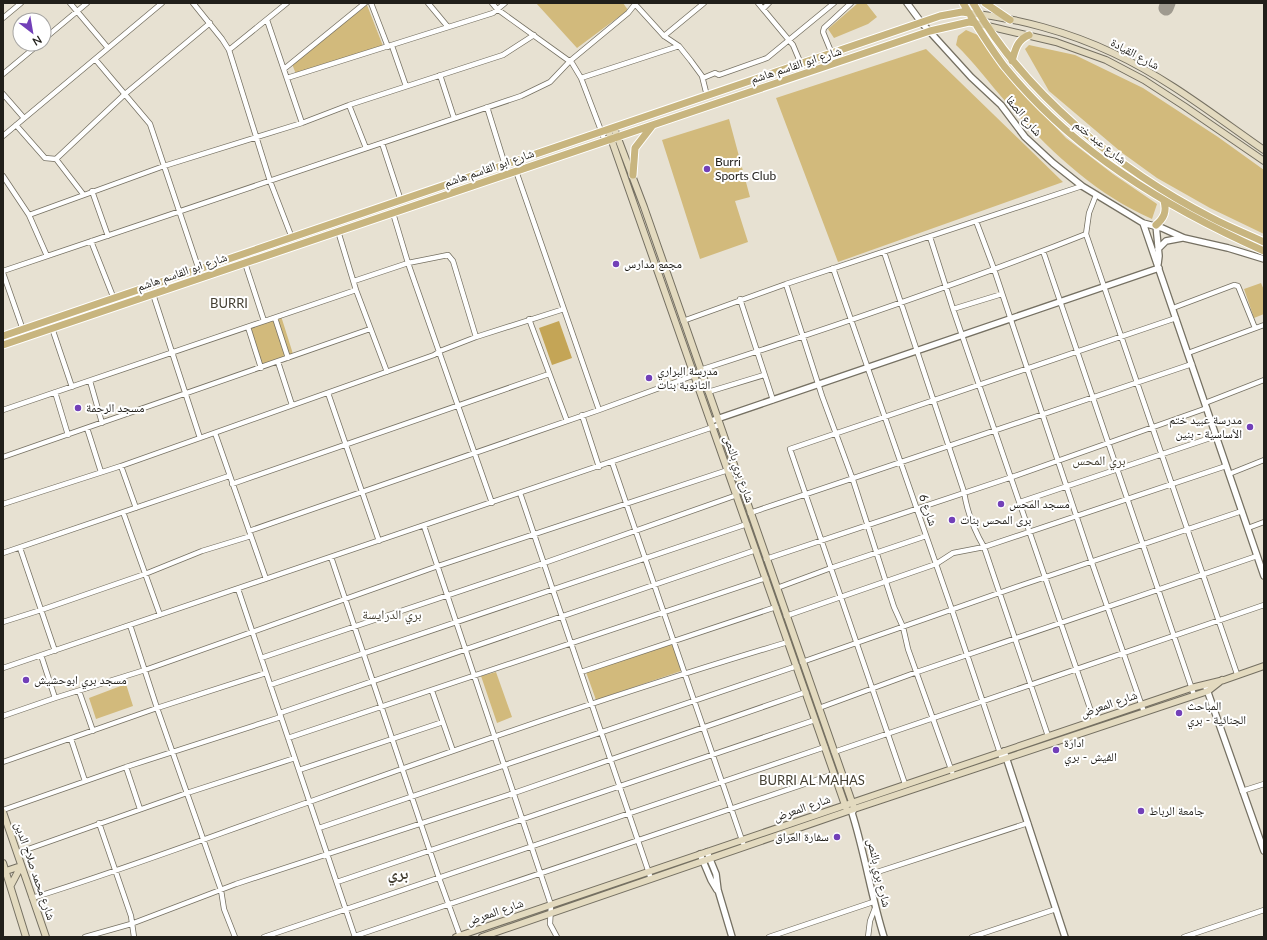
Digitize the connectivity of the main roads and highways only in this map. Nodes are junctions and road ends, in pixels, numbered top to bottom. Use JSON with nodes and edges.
{"nodes":[{"id":1,"x":963,"y":3,"type":"edge"},
{"id":2,"x":973,"y":3,"type":"edge"},
{"id":3,"x":985,"y":3,"type":"edge"},
{"id":4,"x":969,"y":13,"type":"junction"},
{"id":5,"x":979,"y":14,"type":"junction"},
{"id":6,"x":1010,"y":20,"type":"junction"},
{"id":7,"x":975,"y":23,"type":"junction"},
{"id":8,"x":985,"y":24,"type":"junction"},
{"id":9,"x":1030,"y":36,"type":"junction"},
{"id":10,"x":1012,"y":61,"type":"junction"},
{"id":11,"x":653,"y":124,"type":"junction"},
{"id":12,"x":608,"y":130,"type":"junction"},
{"id":13,"x":611,"y":139,"type":"junction"},
{"id":14,"x":1264,"y":150,"type":"edge"},
{"id":15,"x":1264,"y":161,"type":"edge"},
{"id":16,"x":633,"y":175,"type":"junction"},
{"id":17,"x":1164,"y":201,"type":"junction"},
{"id":18,"x":1156,"y":225,"type":"road end"},
{"id":19,"x":1264,"y":242,"type":"edge"},
{"id":20,"x":1264,"y":251,"type":"edge"},
{"id":21,"x":3,"y":336,"type":"edge"},
{"id":22,"x":3,"y":345,"type":"edge"},
{"id":23,"x":715,"y":423,"type":"junction"},
{"id":24,"x":1264,"y":666,"type":"edge"},
{"id":25,"x":1224,"y":680,"type":"junction"},
{"id":26,"x":850,"y":808,"type":"junction"},
{"id":27,"x":3,"y":811,"type":"edge"},
{"id":28,"x":3,"y":863,"type":"edge"},
{"id":29,"x":21,"y":866,"type":"junction"},
{"id":30,"x":6,"y":872,"type":"junction"},
{"id":31,"x":7,"y":882,"type":"edge"},
{"id":32,"x":458,"y":936,"type":"edge"},
{"id":33,"x":26,"y":937,"type":"edge"},
{"id":34,"x":46,"y":937,"type":"edge"},
{"id":35,"x":482,"y":937,"type":"edge"}],
"edges":[{"from":1,"to":4,"type":"main road","name":"شارع عبد ختم"},
{"from":2,"to":5,"type":"main road","name":"شارع عبد ختم"},
{"from":3,"to":6,"type":"main road"},
{"from":4,"to":5,"type":"main road","name":"شارع ابو القاسم هاشم"},
{"from":4,"to":7,"type":"main road","name":"شارع عبد ختم"},
{"from":4,"to":12,"type":"main road","name":"شارع ابو القاسم هاشم"},
{"from":5,"to":6,"type":"main road","name":"شارع القيادة"},
{"from":5,"to":8,"type":"main road","name":"شارع عبد ختم"},
{"from":6,"to":14,"type":"main road","name":"شارع القيادة"},
{"from":7,"to":8,"type":"main road","name":"شارع ابو القاسم هاشم"},
{"from":7,"to":11,"type":"main road","name":"شارع ابو القاسم هاشم"},
{"from":7,"to":17,"type":"main road","name":"شارع عبد ختم"},
{"from":8,"to":9,"type":"main road","name":"شارع القيادة"},
{"from":8,"to":10,"type":"main road","name":"شارع عبد ختم"},
{"from":9,"to":10,"type":"main road"},
{"from":9,"to":15,"type":"main road","name":"شارع القيادة"},
{"from":10,"to":19,"type":"main road","name":"شارع عبد ختم"},
{"from":11,"to":13,"type":"main road","name":"شارع ابو القاسم هاشم"},
{"from":11,"to":16,"type":"main road"},
{"from":12,"to":13,"type":"main road","name":"شارع بري بالنص"},
{"from":12,"to":21,"type":"main road","name":"شارع ابو القاسم هاشم"},
{"from":13,"to":16,"type":"main road","name":"شارع بري بالنص"},
{"from":13,"to":22,"type":"main road","name":"شارع ابو القاسم هاشم"},
{"from":13,"to":23,"type":"main road","name":"شارع بري بالنص"},
{"from":16,"to":23,"type":"main road","name":"شارع بري بالنص"},
{"from":17,"to":18,"type":"main road"},
{"from":17,"to":20,"type":"main road","name":"شارع عبد ختم"},
{"from":23,"to":26,"type":"main road","name":"شارع بري بالنص"},
{"from":23,"to":26,"type":"main road","name":"شارع بري بالنص"},
{"from":24,"to":25,"type":"main road","name":"شارع المعرض"},
{"from":25,"to":26,"type":"main road","name":"شارع المعرض"},
{"from":25,"to":26,"type":"main road","name":"شارع المعرض"},
{"from":26,"to":32,"type":"main road","name":"شارع المعرض"},
{"from":26,"to":35,"type":"main road","name":"شارع المعرض"},
{"from":27,"to":29,"type":"main road","name":"شارع محمد صلاح الدين"},
{"from":28,"to":30,"type":"main road"},
{"from":29,"to":30,"type":"main road"},
{"from":29,"to":31,"type":"main road"},
{"from":29,"to":34,"type":"main road","name":"شارع محمد صلاح الدين"},
{"from":30,"to":31,"type":"main road"},
{"from":31,"to":33,"type":"main road"}]}
